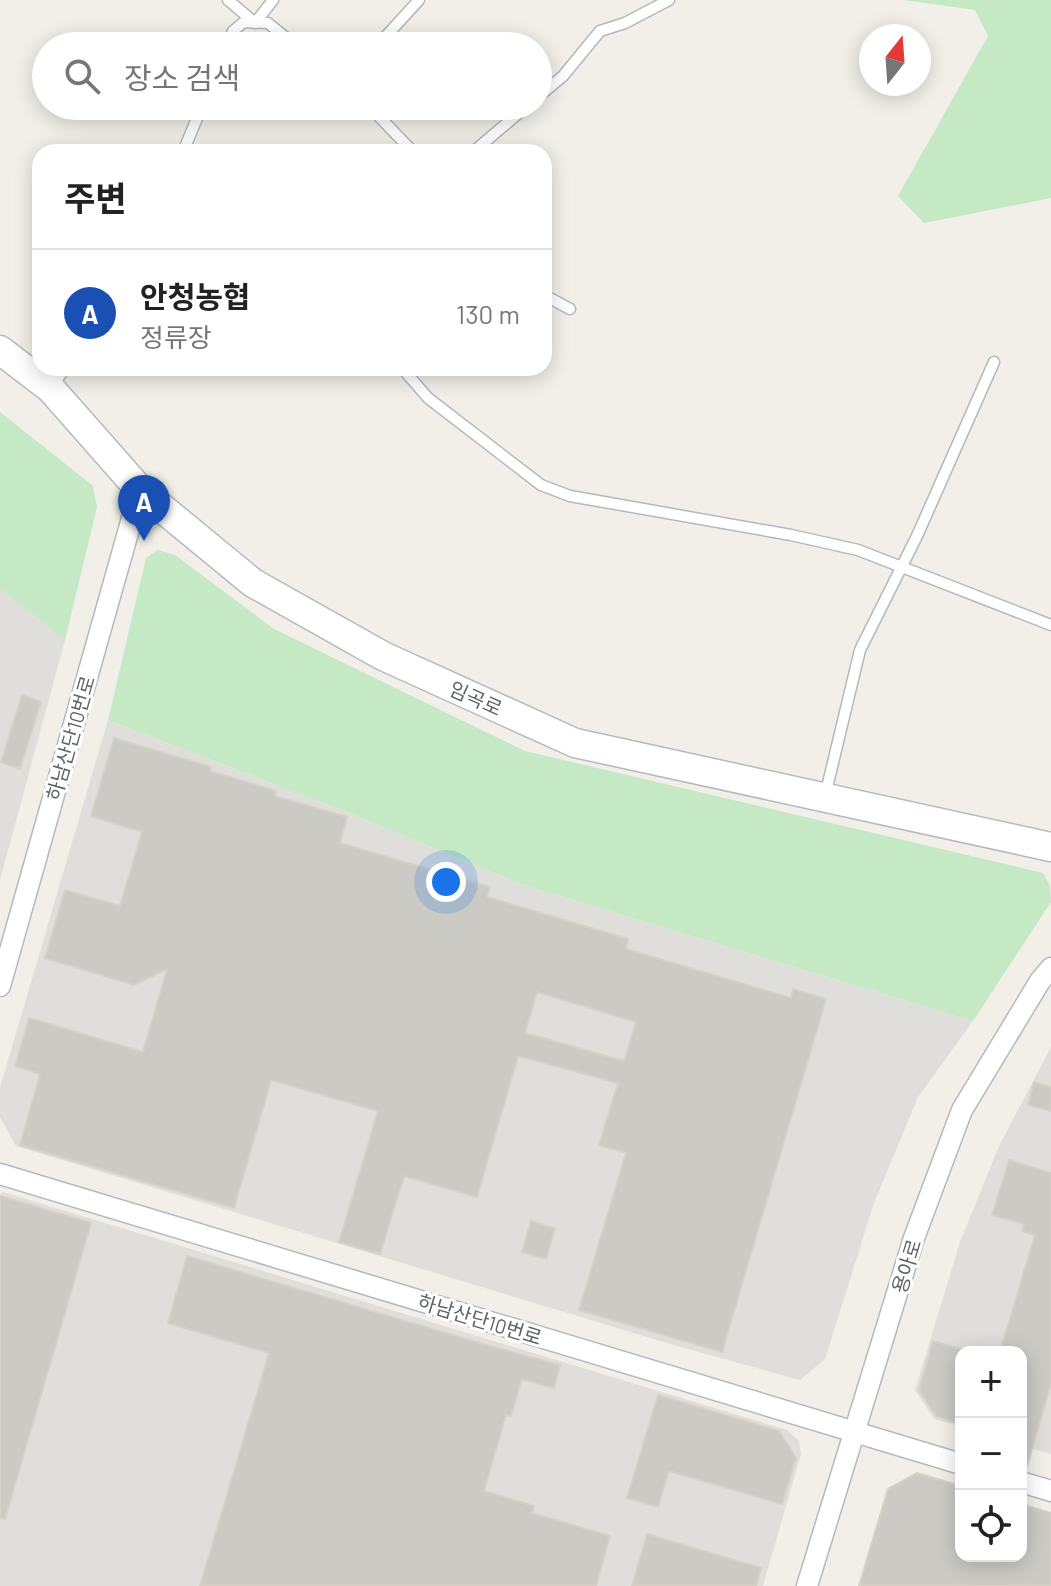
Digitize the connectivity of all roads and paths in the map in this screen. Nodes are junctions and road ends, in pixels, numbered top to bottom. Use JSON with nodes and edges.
{"nodes":[{"id":1,"x":228,"y":0,"type":"edge"},
{"id":2,"x":273,"y":0,"type":"edge"},
{"id":3,"x":419,"y":0,"type":"edge"},
{"id":4,"x":669,"y":0,"type":"edge"},
{"id":5,"x":255,"y":23,"type":"junction"},
{"id":6,"x":233,"y":32,"type":"edge"},
{"id":7,"x":279,"y":32,"type":"edge"},
{"id":8,"x":390,"y":32,"type":"edge"},
{"id":9,"x":552,"y":85,"type":"edge"},
{"id":10,"x":196,"y":120,"type":"edge"},
{"id":11,"x":382,"y":120,"type":"edge"},
{"id":12,"x":511,"y":120,"type":"edge"},
{"id":13,"x":186,"y":144,"type":"edge"},
{"id":14,"x":405,"y":144,"type":"edge"},
{"id":15,"x":482,"y":144,"type":"edge"},
{"id":16,"x":552,"y":299,"type":"edge"},
{"id":17,"x":570,"y":309,"type":"dead end"},
{"id":18,"x":0,"y":350,"type":"edge"},
{"id":19,"x":994,"y":362,"type":"dead end"},
{"id":20,"x":32,"y":365,"type":"edge"},
{"id":21,"x":409,"y":376,"type":"edge"},
{"id":22,"x":58,"y":378,"type":"edge"},
{"id":23,"x":140,"y":490,"type":"junction"},
{"id":24,"x":901,"y":566,"type":"junction"},
{"id":25,"x":1051,"y":625,"type":"edge"},
{"id":26,"x":825,"y":798,"type":"junction"},
{"id":27,"x":1051,"y":847,"type":"edge"},
{"id":28,"x":1051,"y":968,"type":"edge"},
{"id":29,"x":0,"y":986,"type":"edge"},
{"id":30,"x":0,"y":1174,"type":"edge"},
{"id":31,"x":854,"y":1433,"type":"junction"},
{"id":32,"x":955,"y":1462,"type":"edge"},
{"id":33,"x":1027,"y":1484,"type":"edge"},
{"id":34,"x":1051,"y":1491,"type":"edge"},
{"id":35,"x":807,"y":1586,"type":"edge"}],
"edges":[{"from":1,"to":5,"type":"lane"},
{"from":2,"to":5,"type":"lane"},
{"from":3,"to":8,"type":"lane"},
{"from":4,"to":9,"type":"lane"},
{"from":5,"to":6,"type":"lane"},
{"from":5,"to":7,"type":"lane"},
{"from":10,"to":13,"type":"lane"},
{"from":11,"to":14,"type":"lane"},
{"from":12,"to":15,"type":"lane"},
{"from":16,"to":17,"type":"lane"},
{"from":18,"to":20,"type":"main road","name":"임곡로"},
{"from":19,"to":24,"type":"lane"},
{"from":21,"to":24,"type":"lane"},
{"from":22,"to":23,"type":"main road","name":"임곡로"},
{"from":23,"to":26,"type":"main road","name":"임곡로"},
{"from":23,"to":29,"type":"street","name":"하남산단10번로"},
{"from":24,"to":25,"type":"lane"},
{"from":24,"to":26,"type":"lane"},
{"from":26,"to":27,"type":"main road","name":"임곡로"},
{"from":28,"to":31,"type":"street","name":"용아로"},
{"from":30,"to":31,"type":"street","name":"하남산단10번로"},
{"from":31,"to":32,"type":"street","name":"하남산단10번로"},
{"from":31,"to":35,"type":"street","name":"용아로"},
{"from":33,"to":34,"type":"street"}]}
